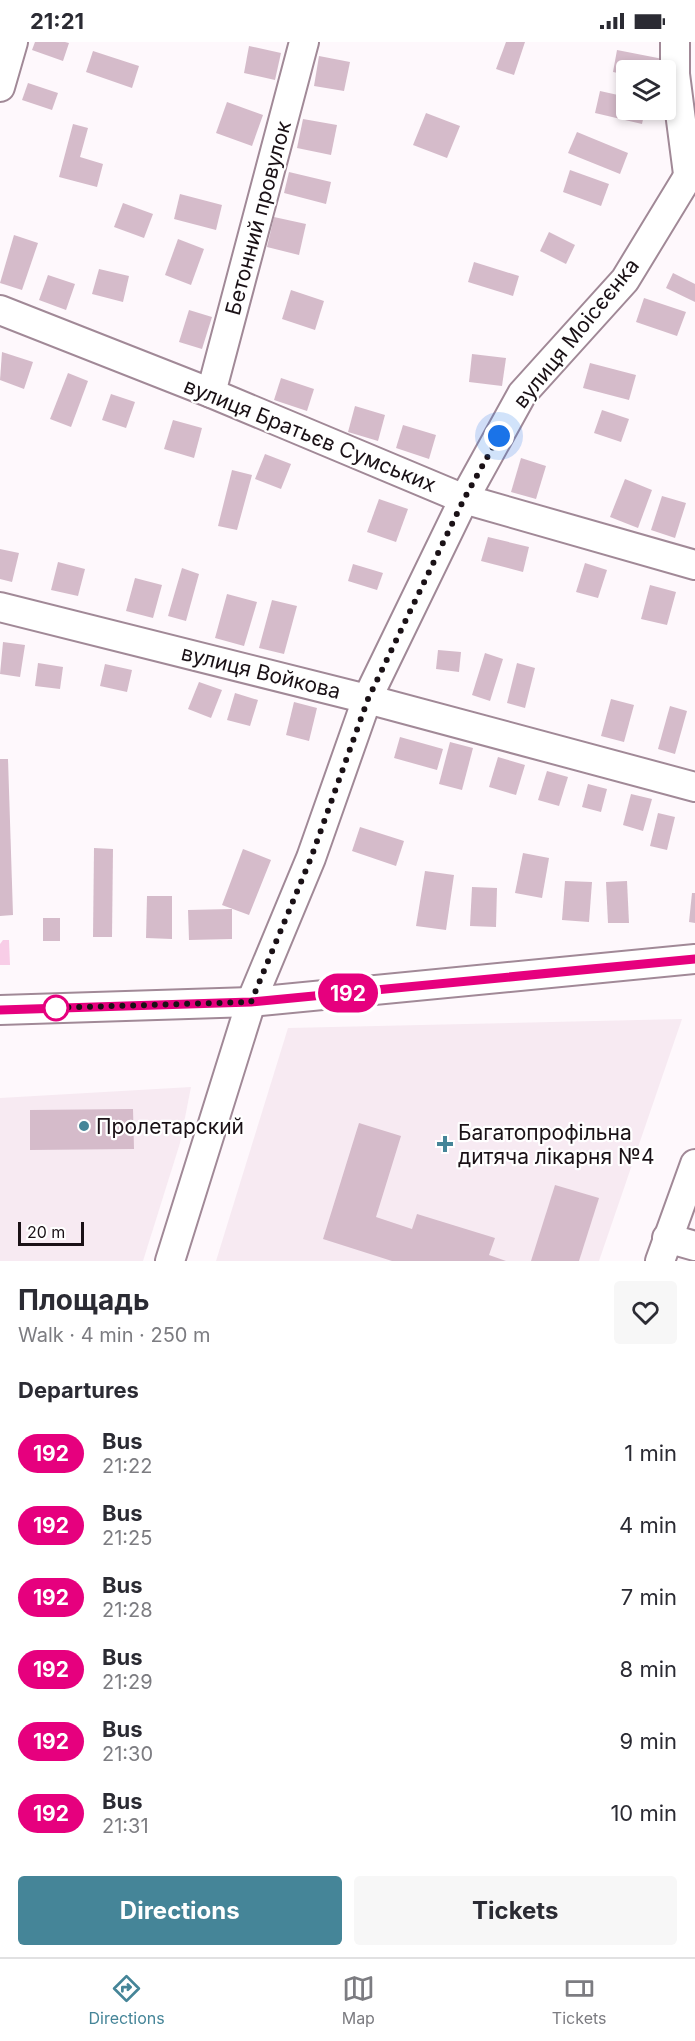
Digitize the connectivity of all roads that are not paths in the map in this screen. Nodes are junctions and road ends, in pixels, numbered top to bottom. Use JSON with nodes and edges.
{"nodes":[{"id":1,"x":304,"y":42,"type":"edge"},
{"id":2,"x":675,"y":42,"type":"edge"},
{"id":3,"x":9,"y":43,"type":"edge"},
{"id":4,"x":0,"y":87,"type":"edge"},
{"id":5,"x":691,"y":170,"type":"edge"},
{"id":6,"x":0,"y":310,"type":"edge"},
{"id":7,"x":211,"y":393,"type":"junction"},
{"id":8,"x":464,"y":499,"type":"junction"},
{"id":9,"x":695,"y":565,"type":"edge"},
{"id":10,"x":0,"y":607,"type":"edge"},
{"id":11,"x":368,"y":699,"type":"junction"},
{"id":12,"x":695,"y":787,"type":"edge"},
{"id":13,"x":695,"y":959,"type":"edge"},
{"id":14,"x":251,"y":1002,"type":"junction"},
{"id":15,"x":0,"y":1010,"type":"edge"},
{"id":16,"x":695,"y":1164,"type":"edge"},
{"id":17,"x":695,"y":1246,"type":"edge"},
{"id":18,"x":664,"y":1250,"type":"edge"},
{"id":19,"x":170,"y":1261,"type":"edge"}],
"edges":[{"from":1,"to":7,"type":"street","name":"Бетонний провулок"},
{"from":2,"to":5,"type":"street"},
{"from":3,"to":4,"type":"street"},
{"from":5,"to":8,"type":"street","name":"вулиця Моісєєнка"},
{"from":6,"to":7,"type":"street","name":"вулиця Братьєв Сумських"},
{"from":7,"to":8,"type":"street","name":"вулиця Братьєв Сумських"},
{"from":8,"to":9,"type":"street","name":"вулиця Братьєв Сумських"},
{"from":8,"to":11,"type":"street","name":"вулиця Моісєєнка"},
{"from":10,"to":11,"type":"street","name":"вулиця Войкова"},
{"from":11,"to":12,"type":"street","name":"вулиця Войкова"},
{"from":11,"to":14,"type":"street","name":"вулиця Моісєєнка"},
{"from":13,"to":14,"type":"street"},
{"from":14,"to":15,"type":"street"},
{"from":14,"to":19,"type":"street","name":"вулиця Моісєєнка"},
{"from":16,"to":18,"type":"street"},
{"from":17,"to":18,"type":"street"}]}
